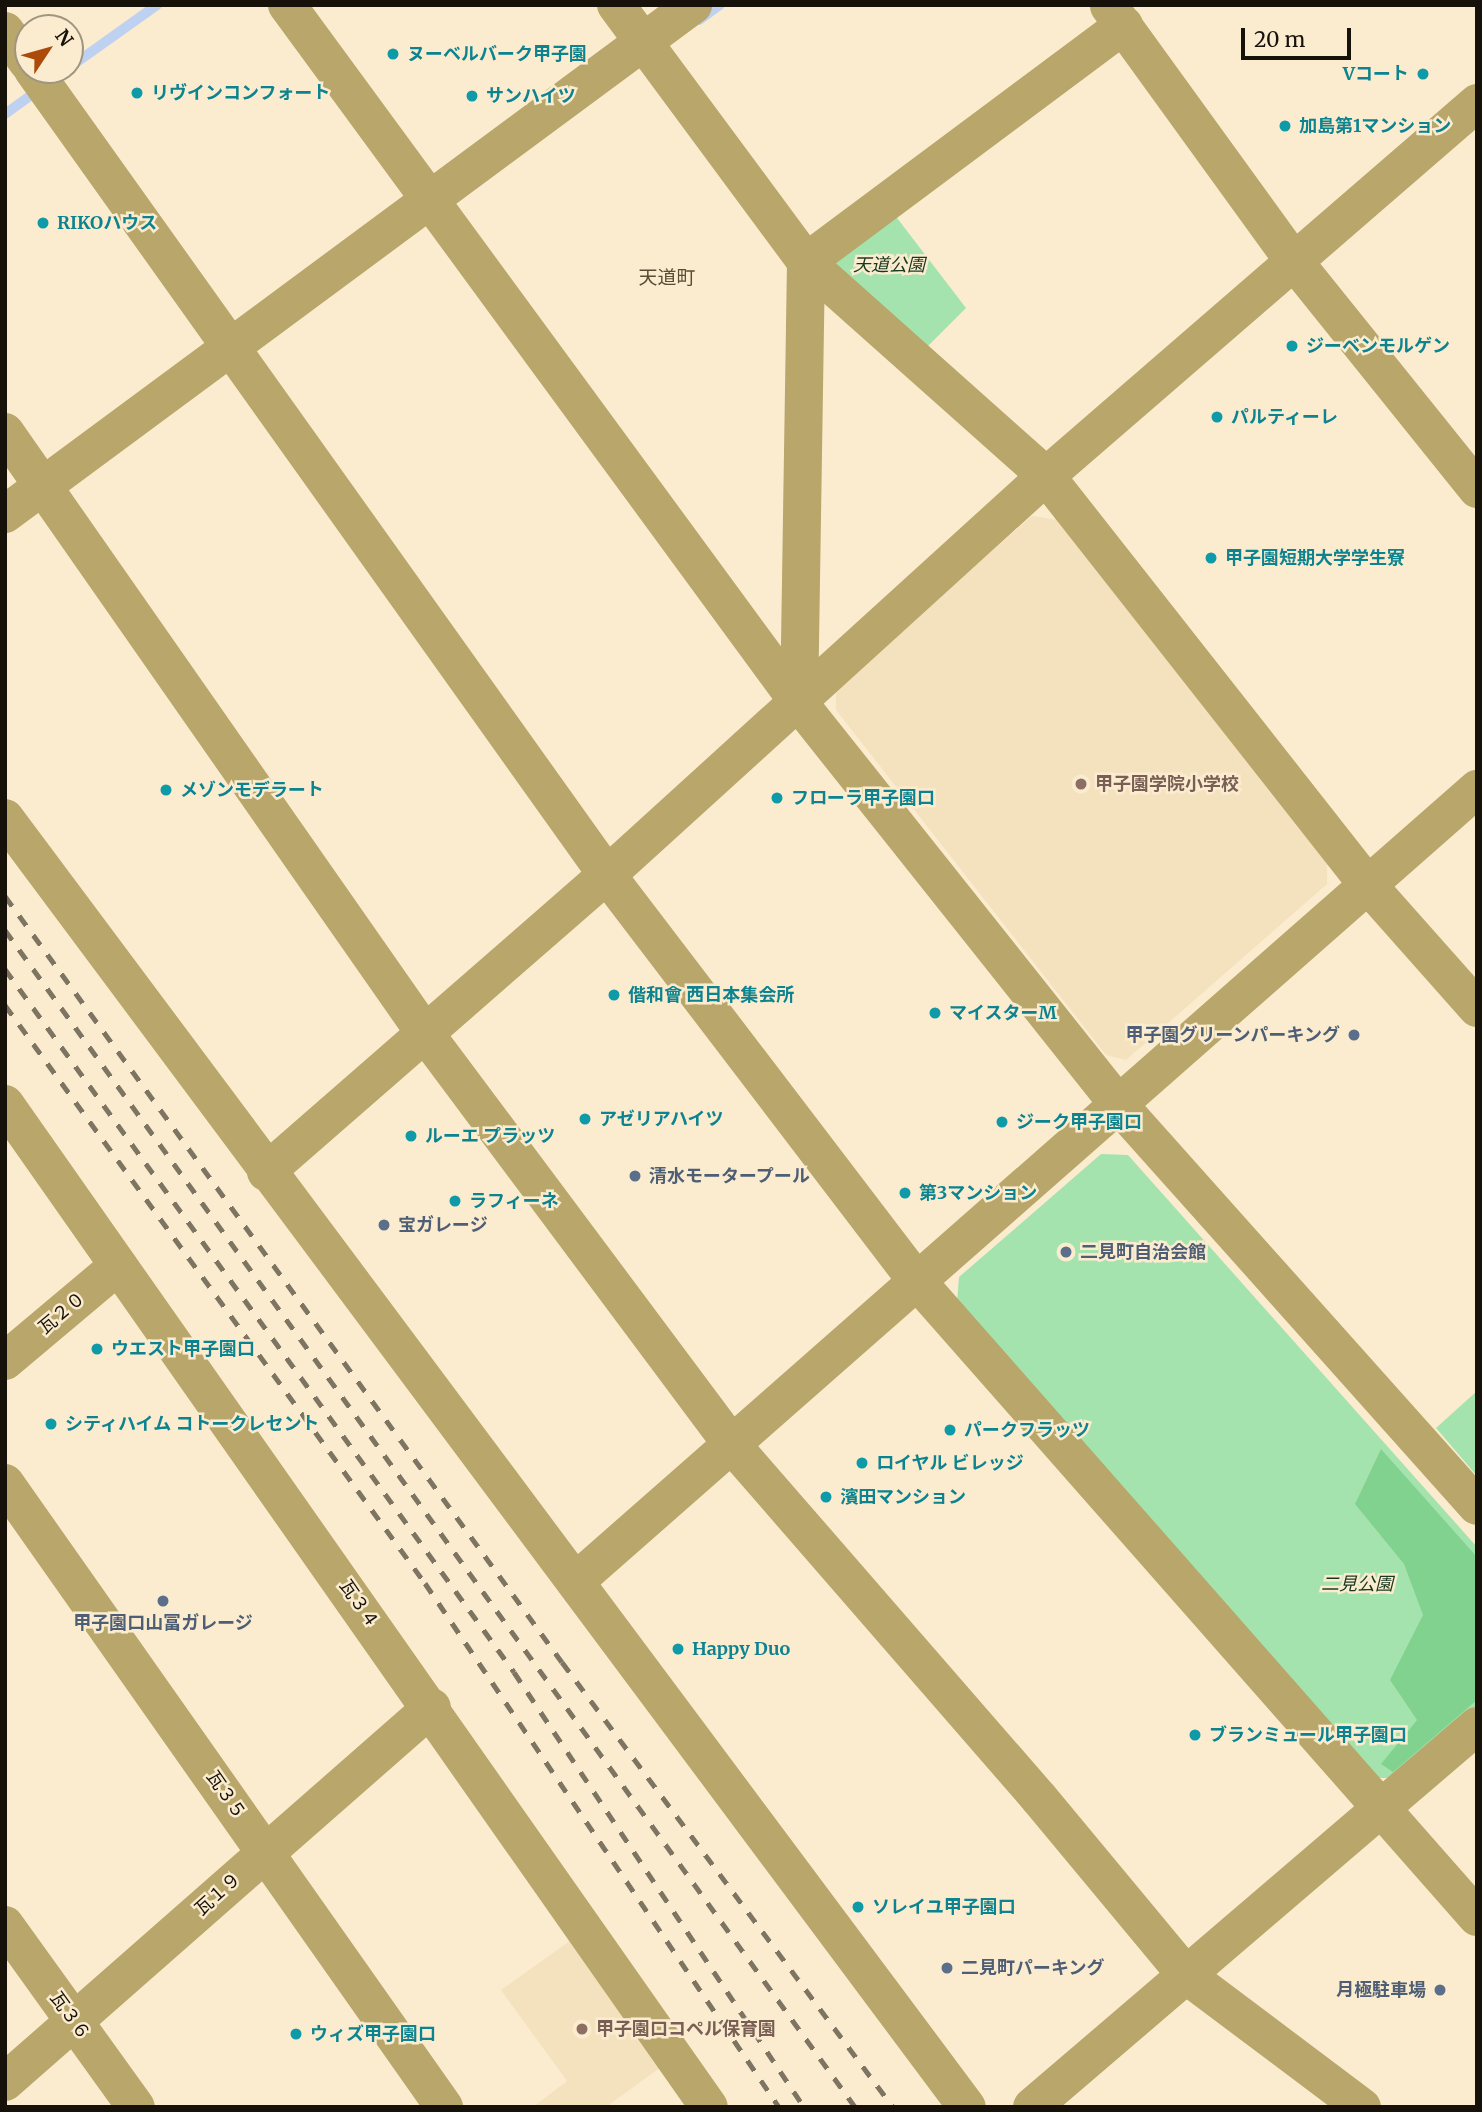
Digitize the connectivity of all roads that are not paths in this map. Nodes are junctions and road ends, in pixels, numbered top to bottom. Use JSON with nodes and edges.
{"nodes":[{"id":1,"x":287,"y":5,"type":"edge"},
{"id":2,"x":616,"y":5,"type":"edge"},
{"id":3,"x":693,"y":5,"type":"edge"},
{"id":4,"x":1116,"y":15,"type":"edge"},
{"id":5,"x":643,"y":41,"type":"junction"},
{"id":6,"x":43,"y":84,"type":"edge"},
{"id":7,"x":1477,"y":103,"type":"edge"},
{"id":8,"x":429,"y":200,"type":"junction"},
{"id":9,"x":1293,"y":260,"type":"junction"},
{"id":10,"x":806,"y":262,"type":"junction"},
{"id":11,"x":227,"y":348,"type":"junction"},
{"id":12,"x":5,"y":432,"type":"edge"},
{"id":13,"x":1046,"y":476,"type":"junction"},
{"id":14,"x":43,"y":485,"type":"junction"},
{"id":15,"x":1477,"y":489,"type":"edge"},
{"id":16,"x":5,"y":514,"type":"edge"},
{"id":17,"x":799,"y":703,"type":"junction"},
{"id":18,"x":1477,"y":789,"type":"edge"},
{"id":19,"x":5,"y":818,"type":"edge"},
{"id":20,"x":607,"y":875,"type":"junction"},
{"id":21,"x":1367,"y":884,"type":"junction"},
{"id":22,"x":1477,"y":1008,"type":"edge"},
{"id":23,"x":424,"y":1032,"type":"junction"},
{"id":24,"x":5,"y":1104,"type":"edge"},
{"id":25,"x":1118,"y":1104,"type":"junction"},
{"id":26,"x":266,"y":1172,"type":"junction"},
{"id":27,"x":118,"y":1266,"type":"junction"},
{"id":28,"x":916,"y":1280,"type":"junction"},
{"id":29,"x":5,"y":1361,"type":"edge"},
{"id":30,"x":733,"y":1446,"type":"junction"},
{"id":31,"x":5,"y":1483,"type":"edge"},
{"id":32,"x":1477,"y":1507,"type":"edge"},
{"id":33,"x":576,"y":1581,"type":"junction"},
{"id":34,"x":432,"y":1707,"type":"junction"},
{"id":35,"x":1477,"y":1726,"type":"edge"},
{"id":36,"x":1381,"y":1808,"type":"junction"},
{"id":37,"x":266,"y":1852,"type":"junction"},
{"id":38,"x":1477,"y":1917,"type":"edge"},
{"id":39,"x":5,"y":1925,"type":"edge"},
{"id":40,"x":1185,"y":1975,"type":"junction"},
{"id":41,"x":74,"y":2022,"type":"junction"},
{"id":42,"x":5,"y":2082,"type":"edge"},
{"id":43,"x":136,"y":2107,"type":"edge"},
{"id":44,"x":444,"y":2107,"type":"edge"},
{"id":45,"x":709,"y":2107,"type":"edge"},
{"id":46,"x":967,"y":2107,"type":"edge"},
{"id":47,"x":1032,"y":2107,"type":"edge"},
{"id":48,"x":1362,"y":2107,"type":"edge"}],
"edges":[{"from":1,"to":8,"type":"street"},
{"from":2,"to":5,"type":"street"},
{"from":3,"to":5,"type":"street"},
{"from":4,"to":9,"type":"street"},
{"from":4,"to":10,"type":"street"},
{"from":5,"to":8,"type":"street"},
{"from":5,"to":10,"type":"street"},
{"from":6,"to":11,"type":"street"},
{"from":7,"to":9,"type":"street"},
{"from":8,"to":11,"type":"street"},
{"from":8,"to":17,"type":"street"},
{"from":9,"to":13,"type":"street"},
{"from":9,"to":15,"type":"street"},
{"from":10,"to":13,"type":"street"},
{"from":10,"to":17,"type":"street"},
{"from":11,"to":14,"type":"street"},
{"from":11,"to":20,"type":"street"},
{"from":12,"to":14,"type":"street"},
{"from":13,"to":17,"type":"street"},
{"from":13,"to":21,"type":"street"},
{"from":14,"to":16,"type":"street"},
{"from":14,"to":23,"type":"street"},
{"from":17,"to":20,"type":"street"},
{"from":17,"to":25,"type":"street"},
{"from":18,"to":21,"type":"street"},
{"from":19,"to":26,"type":"street"},
{"from":20,"to":23,"type":"street"},
{"from":20,"to":28,"type":"street"},
{"from":21,"to":22,"type":"street"},
{"from":21,"to":25,"type":"street"},
{"from":23,"to":26,"type":"street"},
{"from":23,"to":30,"type":"street"},
{"from":24,"to":27,"type":"street","name":"瓦３４"},
{"from":25,"to":28,"type":"street"},
{"from":25,"to":32,"type":"street"},
{"from":26,"to":33,"type":"street"},
{"from":27,"to":29,"type":"street","name":"瓦２０"},
{"from":27,"to":34,"type":"street","name":"瓦３４"},
{"from":28,"to":30,"type":"street"},
{"from":28,"to":36,"type":"street"},
{"from":30,"to":33,"type":"street"},
{"from":30,"to":40,"type":"street"},
{"from":31,"to":37,"type":"street","name":"瓦３５"},
{"from":33,"to":46,"type":"street"},
{"from":34,"to":37,"type":"street","name":"瓦１９"},
{"from":34,"to":45,"type":"street","name":"瓦３４"},
{"from":35,"to":36,"type":"street"},
{"from":36,"to":38,"type":"street"},
{"from":36,"to":40,"type":"street"},
{"from":37,"to":41,"type":"street","name":"瓦１９"},
{"from":37,"to":44,"type":"street","name":"瓦３５"},
{"from":39,"to":41,"type":"street","name":"瓦３６"},
{"from":40,"to":47,"type":"street"},
{"from":40,"to":48,"type":"street"},
{"from":41,"to":42,"type":"street","name":"瓦１９"},
{"from":41,"to":43,"type":"street","name":"瓦３６"}]}
